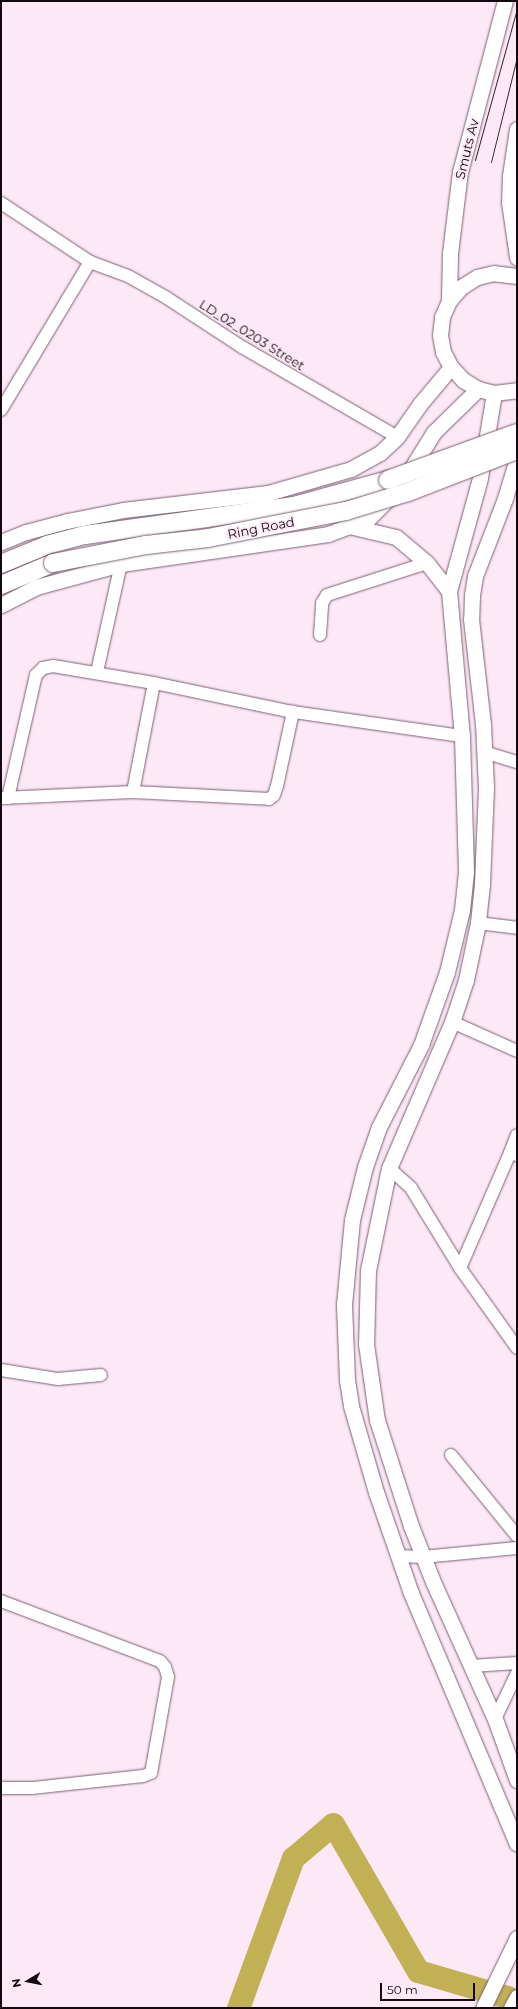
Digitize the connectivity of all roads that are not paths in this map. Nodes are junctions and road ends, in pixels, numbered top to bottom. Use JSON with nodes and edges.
{"nodes":[{"id":1,"x":505,"y":1,"type":"edge"},
{"id":2,"x":517,"y":129,"type":"edge"},
{"id":3,"x":1,"y":203,"type":"edge"},
{"id":4,"x":517,"y":257,"type":"edge"},
{"id":5,"x":90,"y":262,"type":"junction"},
{"id":6,"x":517,"y":276,"type":"edge"},
{"id":7,"x":449,"y":301,"type":"junction"},
{"id":8,"x":451,"y":368,"type":"junction"},
{"id":9,"x":478,"y":389,"type":"junction"},
{"id":10,"x":517,"y":390,"type":"edge"},
{"id":11,"x":494,"y":393,"type":"junction"},
{"id":12,"x":1,"y":410,"type":"edge"},
{"id":13,"x":517,"y":433,"type":"edge"},
{"id":14,"x":397,"y":437,"type":"junction"},
{"id":15,"x":517,"y":450,"type":"edge"},
{"id":16,"x":517,"y":459,"type":"edge"},
{"id":17,"x":517,"y":478,"type":"edge"},
{"id":18,"x":506,"y":496,"type":"junction"},
{"id":19,"x":349,"y":526,"type":"junction"},
{"id":20,"x":1,"y":542,"type":"edge"},
{"id":21,"x":427,"y":563,"type":"junction"},
{"id":22,"x":1,"y":564,"type":"edge"},
{"id":23,"x":121,"y":564,"type":"junction"},
{"id":24,"x":1,"y":585,"type":"edge"},
{"id":25,"x":449,"y":591,"type":"junction"},
{"id":26,"x":1,"y":605,"type":"edge"},
{"id":27,"x":320,"y":635,"type":"dead end"},
{"id":28,"x":98,"y":672,"type":"junction"},
{"id":29,"x":154,"y":683,"type":"junction"},
{"id":30,"x":293,"y":712,"type":"junction"},
{"id":31,"x":462,"y":736,"type":"junction"},
{"id":32,"x":484,"y":752,"type":"junction"},
{"id":33,"x":517,"y":762,"type":"edge"},
{"id":34,"x":133,"y":792,"type":"junction"},
{"id":35,"x":5,"y":798,"type":"edge"},
{"id":36,"x":466,"y":820,"type":"junction"},
{"id":37,"x":486,"y":821,"type":"junction"},
{"id":38,"x":478,"y":923,"type":"junction"},
{"id":39,"x":517,"y":928,"type":"edge"},
{"id":40,"x":452,"y":1022,"type":"junction"},
{"id":41,"x":517,"y":1050,"type":"edge"},
{"id":42,"x":517,"y":1135,"type":"edge"},
{"id":43,"x":514,"y":1154,"type":"edge"},
{"id":44,"x":390,"y":1168,"type":"junction"},
{"id":45,"x":460,"y":1268,"type":"junction"},
{"id":46,"x":517,"y":1348,"type":"edge"},
{"id":47,"x":1,"y":1370,"type":"edge"},
{"id":48,"x":100,"y":1375,"type":"dead end"},
{"id":49,"x":451,"y":1455,"type":"dead end"},
{"id":50,"x":517,"y":1536,"type":"edge"},
{"id":51,"x":517,"y":1548,"type":"edge"},
{"id":52,"x":397,"y":1556,"type":"junction"},
{"id":53,"x":423,"y":1557,"type":"junction"},
{"id":54,"x":1,"y":1601,"type":"edge"},
{"id":55,"x":517,"y":1663,"type":"edge"},
{"id":56,"x":471,"y":1666,"type":"junction"},
{"id":57,"x":517,"y":1672,"type":"edge"},
{"id":58,"x":495,"y":1719,"type":"junction"},
{"id":59,"x":517,"y":1780,"type":"edge"},
{"id":60,"x":1,"y":1788,"type":"edge"},
{"id":61,"x":517,"y":1844,"type":"edge"},
{"id":62,"x":517,"y":1939,"type":"edge"},
{"id":63,"x":517,"y":1998,"type":"edge"},
{"id":64,"x":483,"y":2008,"type":"edge"},
{"id":65,"x":512,"y":2008,"type":"edge"}],
"edges":[{"from":1,"to":7,"type":"main road","name":"Smuts Av"},
{"from":2,"to":4,"type":"main road"},
{"from":3,"to":5,"type":"street","name":"LD_02_0203 Street"},
{"from":5,"to":12,"type":"street"},
{"from":5,"to":14,"type":"street","name":"LD_02_0203 Street"},
{"from":6,"to":7,"type":"main road"},
{"from":7,"to":8,"type":"main road"},
{"from":8,"to":9,"type":"main road"},
{"from":8,"to":14,"type":"main road"},
{"from":9,"to":11,"type":"main road"},
{"from":9,"to":19,"type":"main road"},
{"from":10,"to":11,"type":"main road"},
{"from":11,"to":25,"type":"main road"},
{"from":13,"to":22,"type":"highway","name":"Ring Road","bridge":true},
{"from":14,"to":20,"type":"main road"},
{"from":15,"to":24,"type":"highway","name":"Ring Road","bridge":true},
{"from":16,"to":18,"type":"main road"},
{"from":17,"to":18,"type":"main road"},
{"from":18,"to":32,"type":"main road"},
{"from":19,"to":21,"type":"main road"},
{"from":19,"to":23,"type":"main road"},
{"from":21,"to":25,"type":"main road"},
{"from":21,"to":27,"type":"street"},
{"from":23,"to":26,"type":"main road"},
{"from":23,"to":28,"type":"street"},
{"from":25,"to":31,"type":"main road"},
{"from":28,"to":29,"type":"street"},
{"from":28,"to":35,"type":"street"},
{"from":29,"to":30,"type":"street"},
{"from":29,"to":34,"type":"street"},
{"from":30,"to":31,"type":"street"},
{"from":30,"to":34,"type":"street"},
{"from":31,"to":36,"type":"main road"},
{"from":32,"to":33,"type":"street"},
{"from":32,"to":37,"type":"main road"},
{"from":34,"to":35,"type":"street"},
{"from":36,"to":37,"type":"main road"},
{"from":36,"to":52,"type":"main road"},
{"from":37,"to":38,"type":"main road"},
{"from":38,"to":39,"type":"street"},
{"from":38,"to":40,"type":"main road"},
{"from":40,"to":41,"type":"street"},
{"from":40,"to":44,"type":"main road"},
{"from":42,"to":43,"type":"street"},
{"from":43,"to":45,"type":"street"},
{"from":44,"to":45,"type":"street"},
{"from":44,"to":53,"type":"main road"},
{"from":45,"to":46,"type":"street"},
{"from":47,"to":48,"type":"street"},
{"from":49,"to":50,"type":"street"},
{"from":51,"to":53,"type":"street"},
{"from":52,"to":53,"type":"street"},
{"from":52,"to":61,"type":"main road"},
{"from":53,"to":56,"type":"main road"},
{"from":54,"to":60,"type":"street"},
{"from":55,"to":56,"type":"street"},
{"from":56,"to":58,"type":"main road"},
{"from":57,"to":58,"type":"street"},
{"from":58,"to":59,"type":"main road"},
{"from":62,"to":64,"type":"main road"},
{"from":63,"to":65,"type":"main road"}]}
